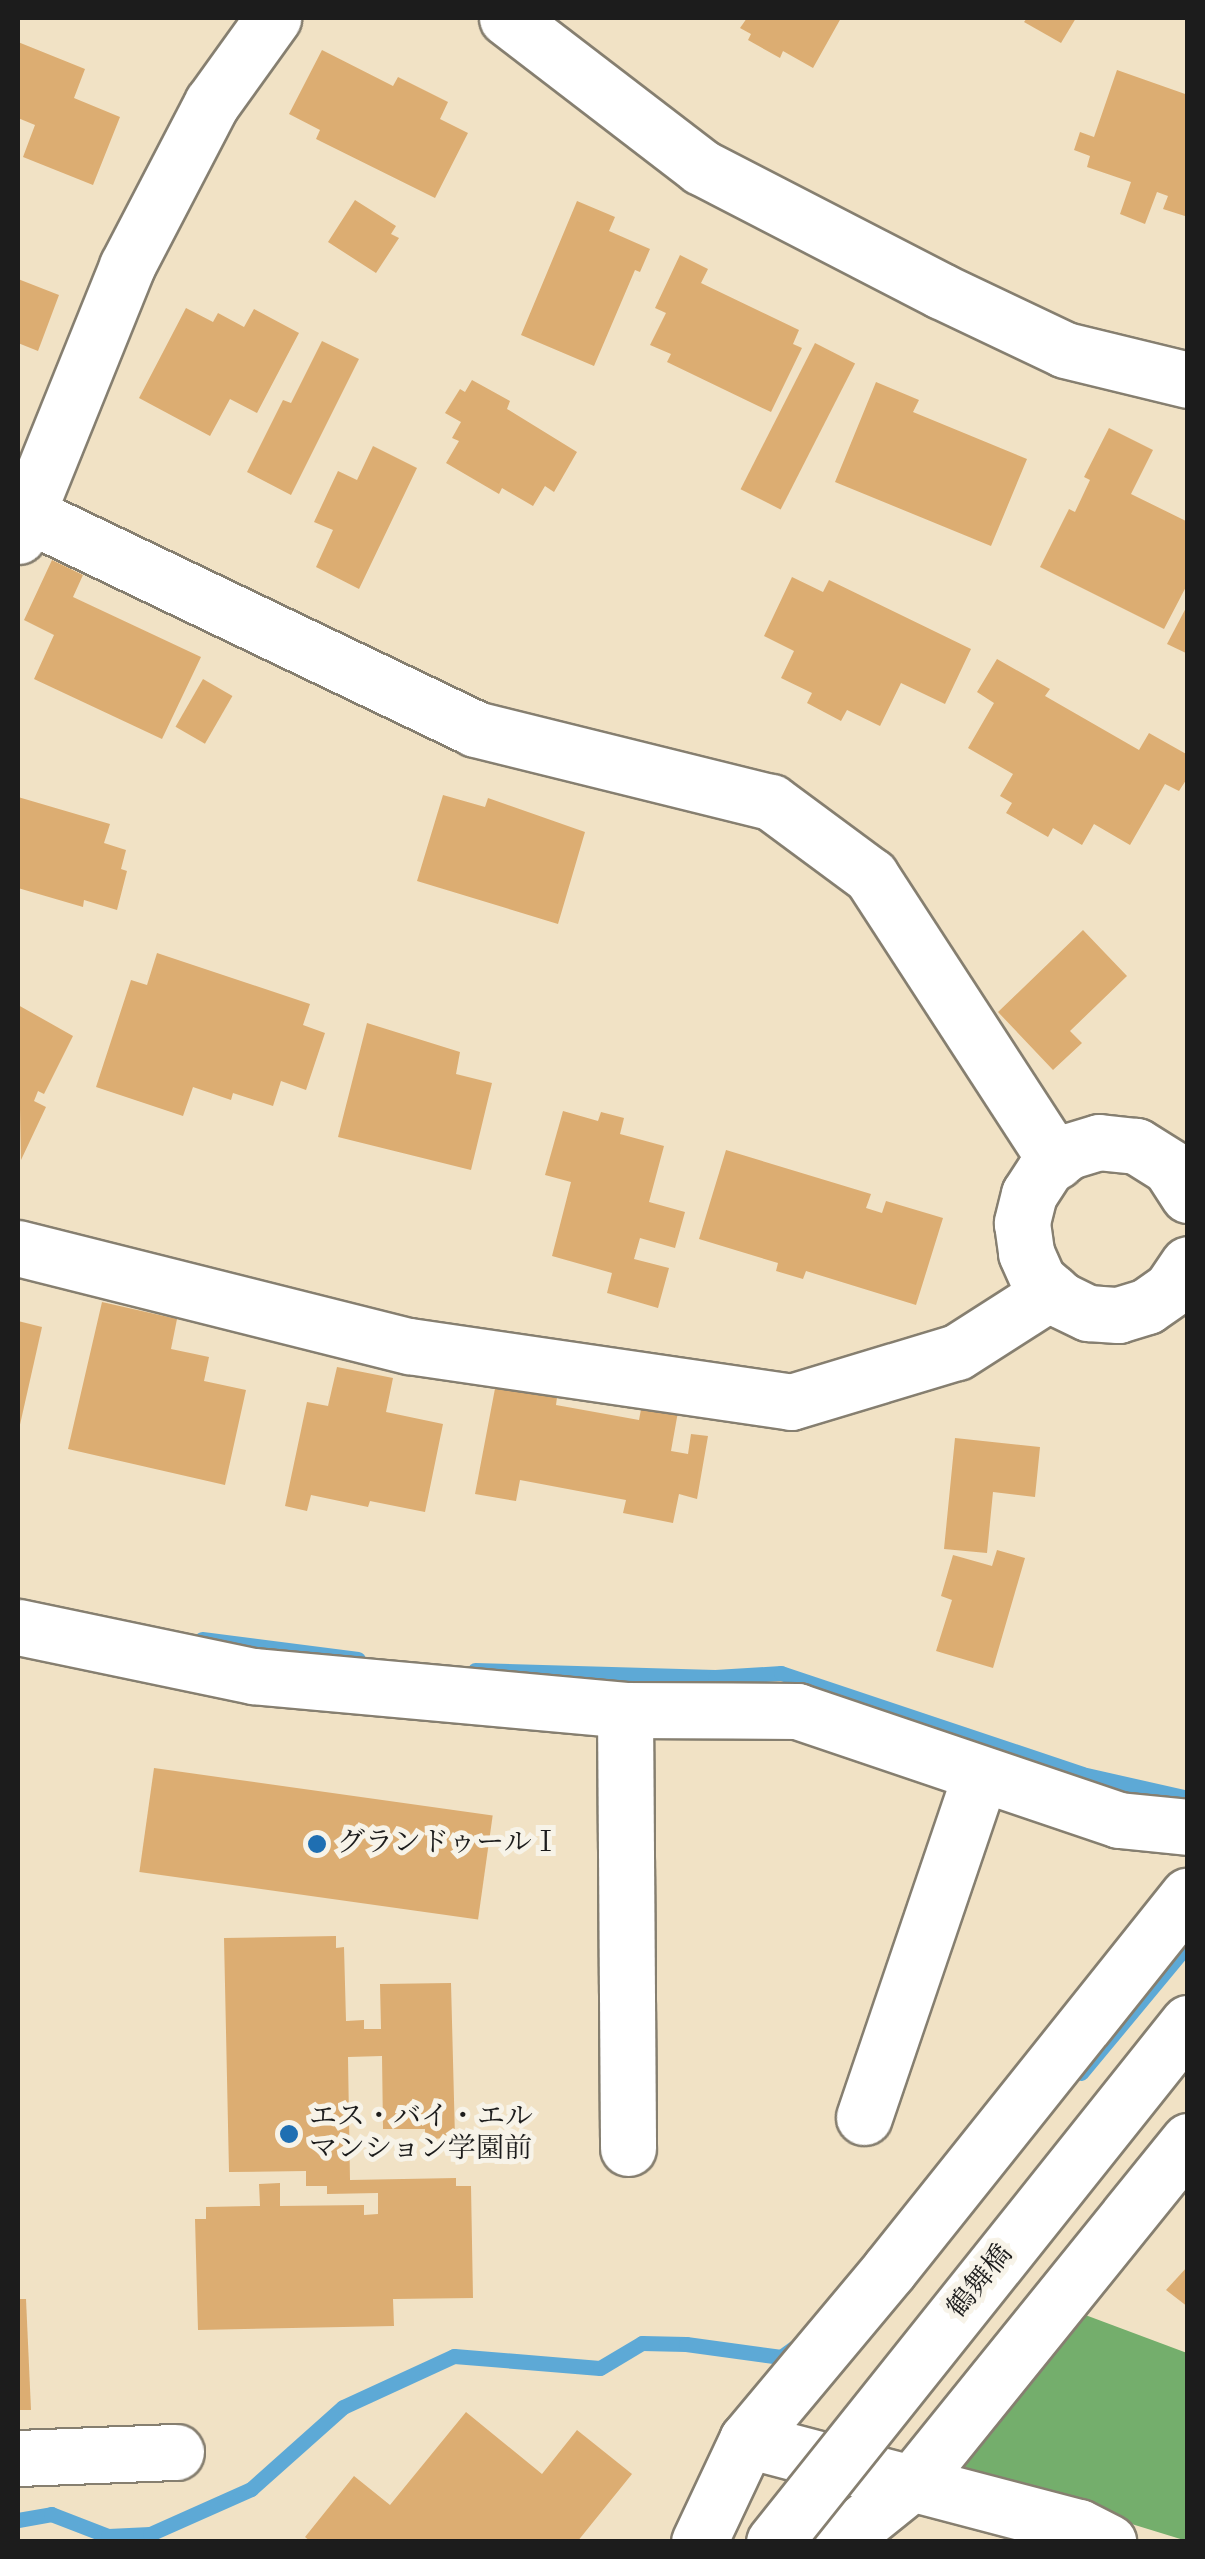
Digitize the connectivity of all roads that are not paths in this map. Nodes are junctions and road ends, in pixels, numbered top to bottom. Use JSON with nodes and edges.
{"nodes":[{"id":1,"x":272,"y":18,"type":"edge"},
{"id":2,"x":507,"y":18,"type":"edge"},
{"id":3,"x":1188,"y":380,"type":"edge"},
{"id":4,"x":21,"y":525,"type":"edge"},
{"id":5,"x":1056,"y":1161,"type":"junction"},
{"id":6,"x":1182,"y":1172,"type":"edge"},
{"id":7,"x":18,"y":1248,"type":"edge"},
{"id":8,"x":1185,"y":1275,"type":"edge"},
{"id":9,"x":1051,"y":1292,"type":"junction"},
{"id":10,"x":18,"y":1627,"type":"edge"},
{"id":11,"x":625,"y":1710,"type":"junction"},
{"id":12,"x":980,"y":1776,"type":"junction"},
{"id":13,"x":1188,"y":1827,"type":"edge"},
{"id":14,"x":1188,"y":1896,"type":"edge"},
{"id":15,"x":1188,"y":2023,"type":"edge"},
{"id":16,"x":864,"y":2116,"type":"dead end"},
{"id":17,"x":1188,"y":2141,"type":"edge"},
{"id":18,"x":628,"y":2148,"type":"dead end"},
{"id":19,"x":747,"y":2440,"type":"junction"},
{"id":20,"x":176,"y":2452,"type":"dead end"},
{"id":21,"x":18,"y":2458,"type":"edge"},
{"id":22,"x":914,"y":2481,"type":"junction"},
{"id":23,"x":699,"y":2542,"type":"edge"},
{"id":24,"x":774,"y":2542,"type":"edge"},
{"id":25,"x":838,"y":2542,"type":"edge"},
{"id":26,"x":1108,"y":2542,"type":"edge"}],
"edges":[{"from":1,"to":4,"type":"street"},
{"from":2,"to":3,"type":"street"},
{"from":4,"to":5,"type":"street"},
{"from":5,"to":6,"type":"street"},
{"from":5,"to":9,"type":"street"},
{"from":7,"to":9,"type":"street"},
{"from":8,"to":9,"type":"street"},
{"from":10,"to":11,"type":"street"},
{"from":11,"to":12,"type":"street"},
{"from":11,"to":18,"type":"street"},
{"from":12,"to":13,"type":"street"},
{"from":12,"to":16,"type":"street"},
{"from":14,"to":19,"type":"street"},
{"from":15,"to":24,"type":"street","name":"鶴舞橋","bridge":true},
{"from":17,"to":22,"type":"street"},
{"from":19,"to":22,"type":"street"},
{"from":19,"to":23,"type":"street"},
{"from":20,"to":21,"type":"street"},
{"from":22,"to":25,"type":"street"},
{"from":22,"to":26,"type":"street"}]}
